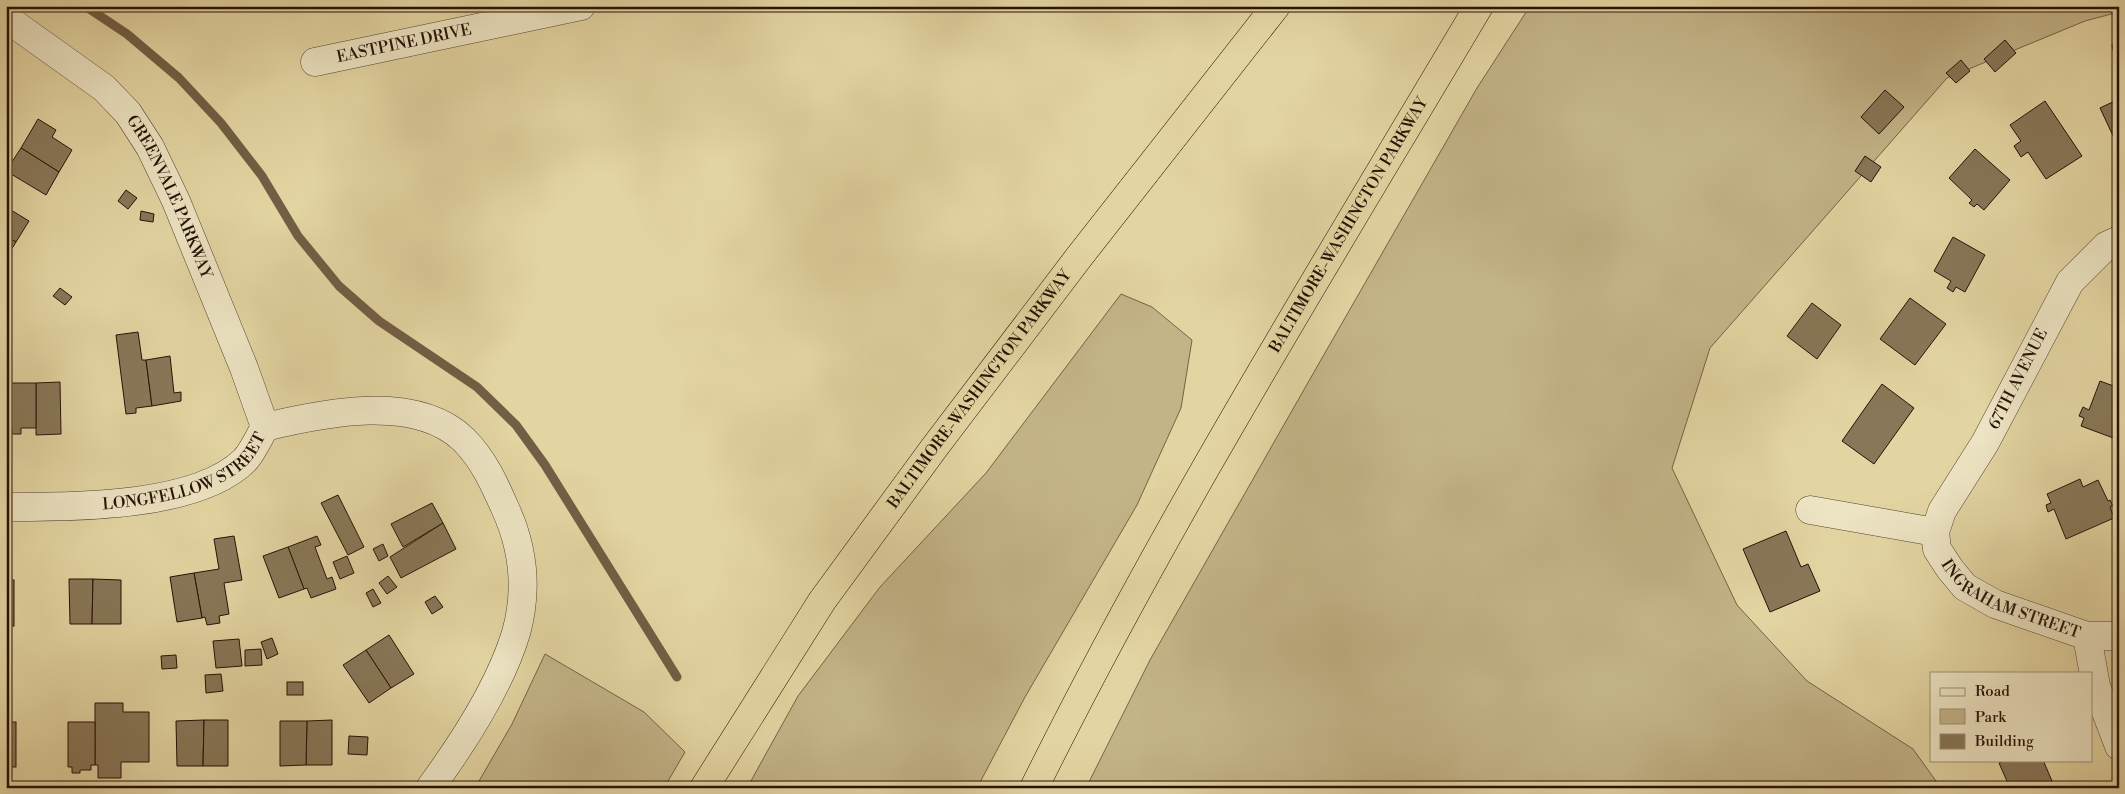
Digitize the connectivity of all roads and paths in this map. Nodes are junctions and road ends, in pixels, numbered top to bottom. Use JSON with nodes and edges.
{"nodes":[{"id":1,"x":581,"y":6,"type":"edge"},
{"id":2,"x":1276,"y":6,"type":"edge"},
{"id":3,"x":1479,"y":6,"type":"edge"},
{"id":4,"x":8,"y":22,"type":"edge"},
{"id":5,"x":314,"y":62,"type":"dead end"},
{"id":6,"x":2119,"y":240,"type":"edge"},
{"id":7,"x":265,"y":427,"type":"junction"},
{"id":8,"x":6,"y":507,"type":"edge"},
{"id":9,"x":1810,"y":510,"type":"dead end"},
{"id":10,"x":1935,"y":532,"type":"junction"},
{"id":11,"x":2087,"y":636,"type":"junction"},
{"id":12,"x":2119,"y":636,"type":"edge"},
{"id":13,"x":2119,"y":746,"type":"edge"},
{"id":14,"x":430,"y":788,"type":"edge"},
{"id":15,"x":704,"y":788,"type":"edge"},
{"id":16,"x":1034,"y":788,"type":"edge"}],
"edges":[{"from":1,"to":5,"type":"street","name":"EASTPINE DRIVE"},
{"from":2,"to":15,"type":"highway","name":"BALTIMORE-WASHINGTON PARKWAY"},
{"from":3,"to":16,"type":"highway","name":"BALTIMORE-WASHINGTON PARKWAY"},
{"from":4,"to":7,"type":"street","name":"GREENVALE PARKWAY"},
{"from":6,"to":10,"type":"street","name":"67TH AVENUE"},
{"from":7,"to":8,"type":"street","name":"LONGFELLOW STREET"},
{"from":7,"to":14,"type":"street","name":"LONGFELLOW STREET"},
{"from":9,"to":10,"type":"street","name":"INGRAHAM STREET"},
{"from":10,"to":11,"type":"street","name":"INGRAHAM STREET"},
{"from":11,"to":12,"type":"street","name":"INGRAHAM STREET"},
{"from":11,"to":13,"type":"street"}]}
